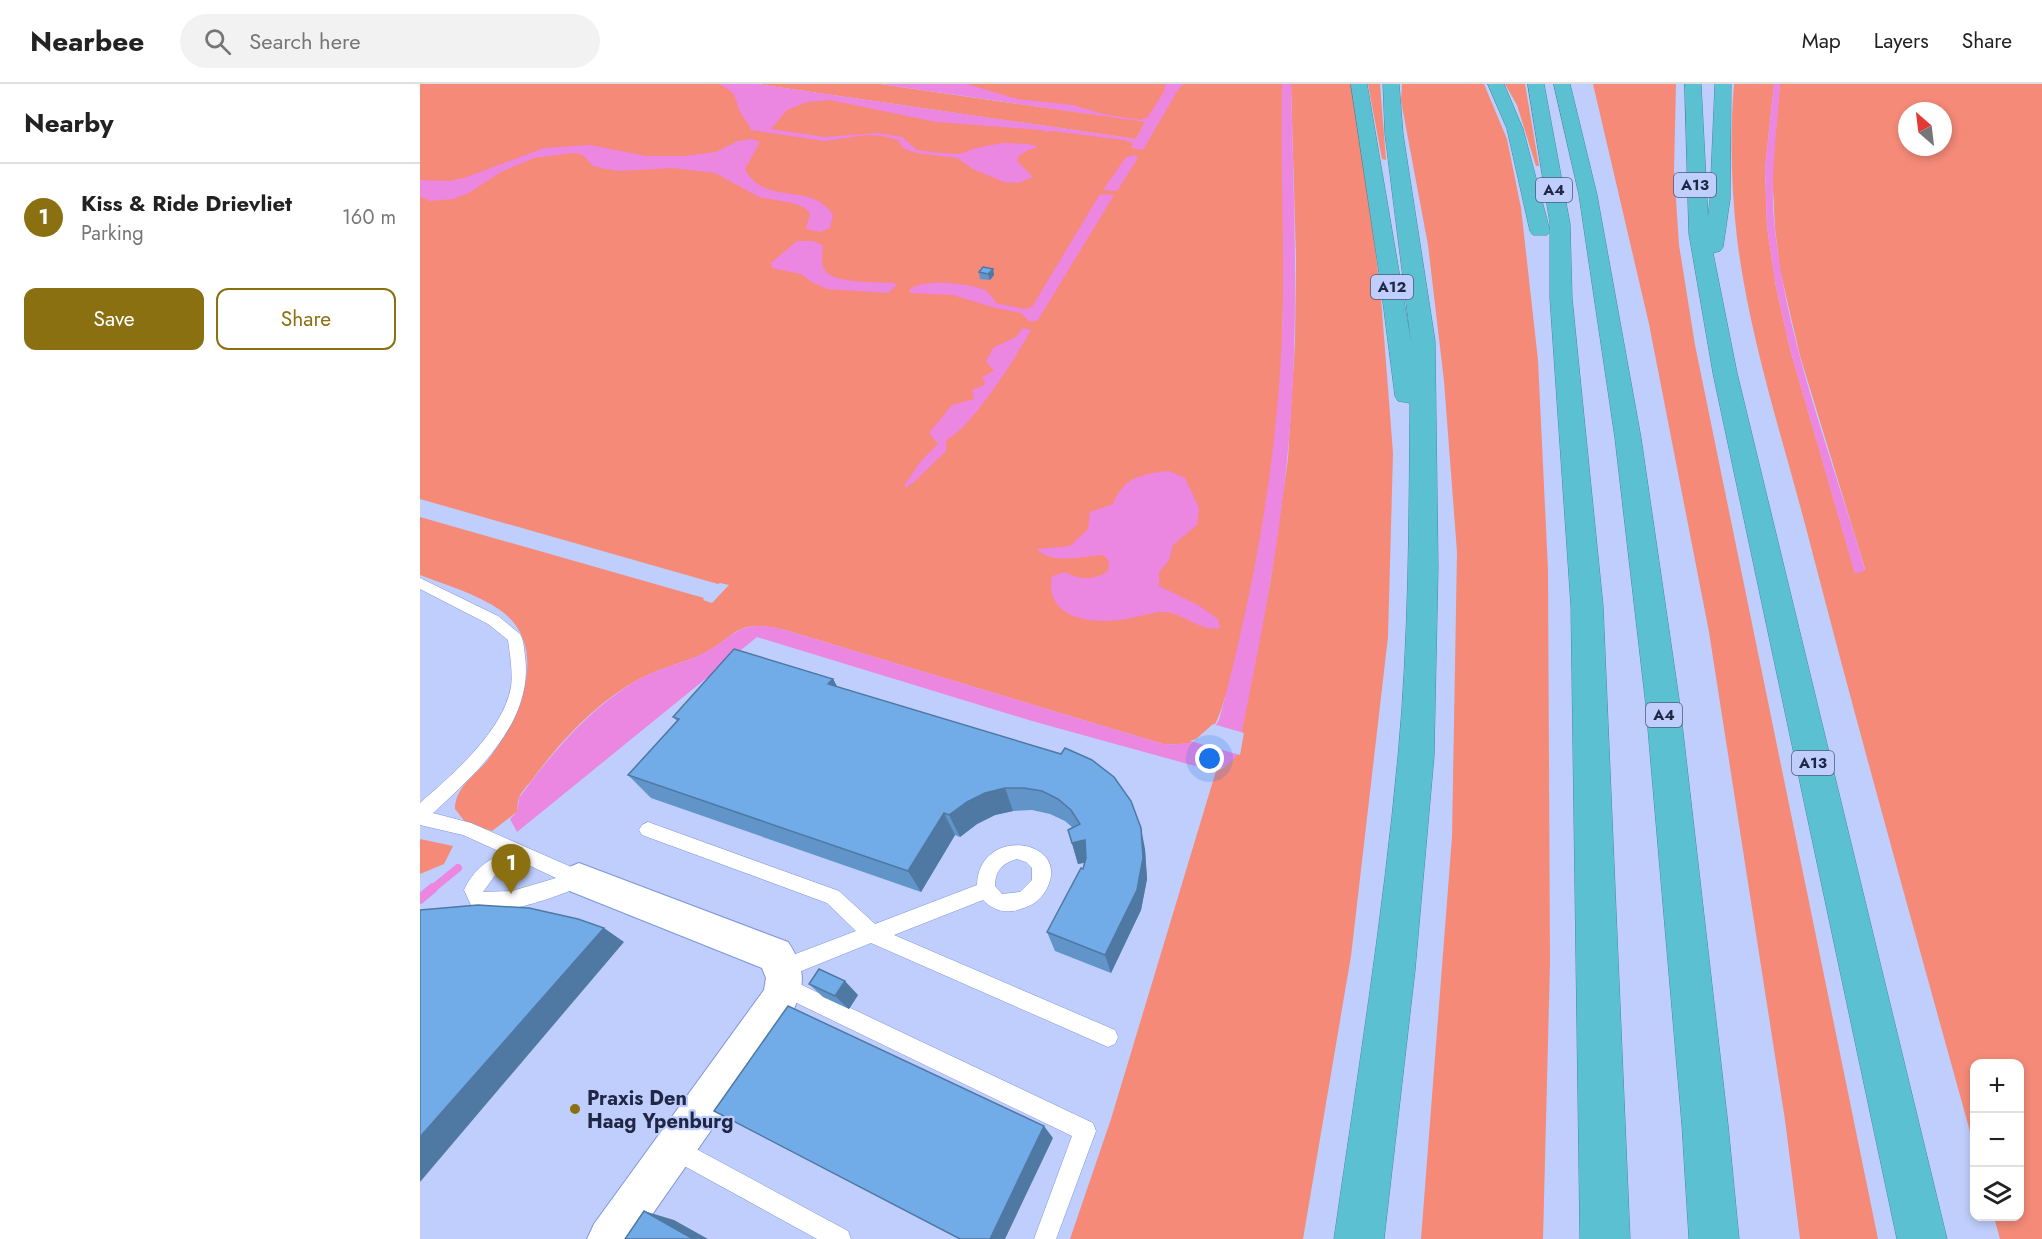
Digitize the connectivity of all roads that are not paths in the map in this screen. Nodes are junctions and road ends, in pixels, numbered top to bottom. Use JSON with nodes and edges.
{"nodes":[{"id":1,"x":1359,"y":84,"type":"edge"},
{"id":2,"x":1390,"y":84,"type":"edge"},
{"id":3,"x":1496,"y":84,"type":"edge"},
{"id":4,"x":1536,"y":84,"type":"edge"},
{"id":5,"x":1562,"y":84,"type":"edge"},
{"id":6,"x":1693,"y":84,"type":"edge"},
{"id":7,"x":1723,"y":84,"type":"edge"},
{"id":8,"x":1590,"y":122,"type":"dead end"},
{"id":9,"x":1588,"y":195,"type":"junction"},
{"id":10,"x":1707,"y":286,"type":"junction"},
{"id":11,"x":1561,"y":298,"type":"junction"},
{"id":12,"x":1422,"y":491,"type":"junction"},
{"id":13,"x":420,"y":583,"type":"edge"},
{"id":14,"x":420,"y":815,"type":"edge"},
{"id":15,"x":648,"y":830,"type":"dead end"},
{"id":16,"x":520,"y":854,"type":"junction"},
{"id":17,"x":579,"y":879,"type":"junction"},
{"id":18,"x":986,"y":890,"type":"dead end"},
{"id":19,"x":873,"y":935,"type":"junction"},
{"id":20,"x":784,"y":977,"type":"junction"},
{"id":21,"x":1108,"y":1037,"type":"dead end"},
{"id":22,"x":674,"y":1148,"type":"junction"},
{"id":23,"x":609,"y":1239,"type":"edge"},
{"id":24,"x":840,"y":1239,"type":"edge"},
{"id":25,"x":1045,"y":1239,"type":"edge"},
{"id":26,"x":1359,"y":1239,"type":"edge"},
{"id":27,"x":1605,"y":1239,"type":"edge"},
{"id":28,"x":1714,"y":1239,"type":"edge"},
{"id":29,"x":1922,"y":1239,"type":"edge"}],
"edges":[{"from":1,"to":12,"type":"highway","number":"A12"},
{"from":2,"to":12,"type":"highway"},
{"from":3,"to":11,"type":"highway"},
{"from":4,"to":11,"type":"highway","number":"A4"},
{"from":5,"to":9,"type":"highway","number":"A4"},
{"from":6,"to":10,"type":"highway","number":"A13"},
{"from":7,"to":10,"type":"highway","number":"A13"},
{"from":8,"to":9,"type":"highway","number":"A4"},
{"from":9,"to":28,"type":"highway","number":"A4"},
{"from":10,"to":29,"type":"highway","number":"A13"},
{"from":11,"to":27,"type":"highway","number":"A4"},
{"from":12,"to":26,"type":"highway"},
{"from":13,"to":14,"type":"lane"},
{"from":14,"to":16,"type":"lane"},
{"from":15,"to":19,"type":"lane"},
{"from":16,"to":17,"type":"lane"},
{"from":16,"to":17,"type":"lane"},
{"from":17,"to":20,"type":"street"},
{"from":18,"to":19,"type":"lane"},
{"from":19,"to":20,"type":"lane"},
{"from":19,"to":21,"type":"lane"},
{"from":20,"to":22,"type":"street"},
{"from":20,"to":25,"type":"lane"},
{"from":22,"to":23,"type":"street"},
{"from":22,"to":24,"type":"lane"}]}
